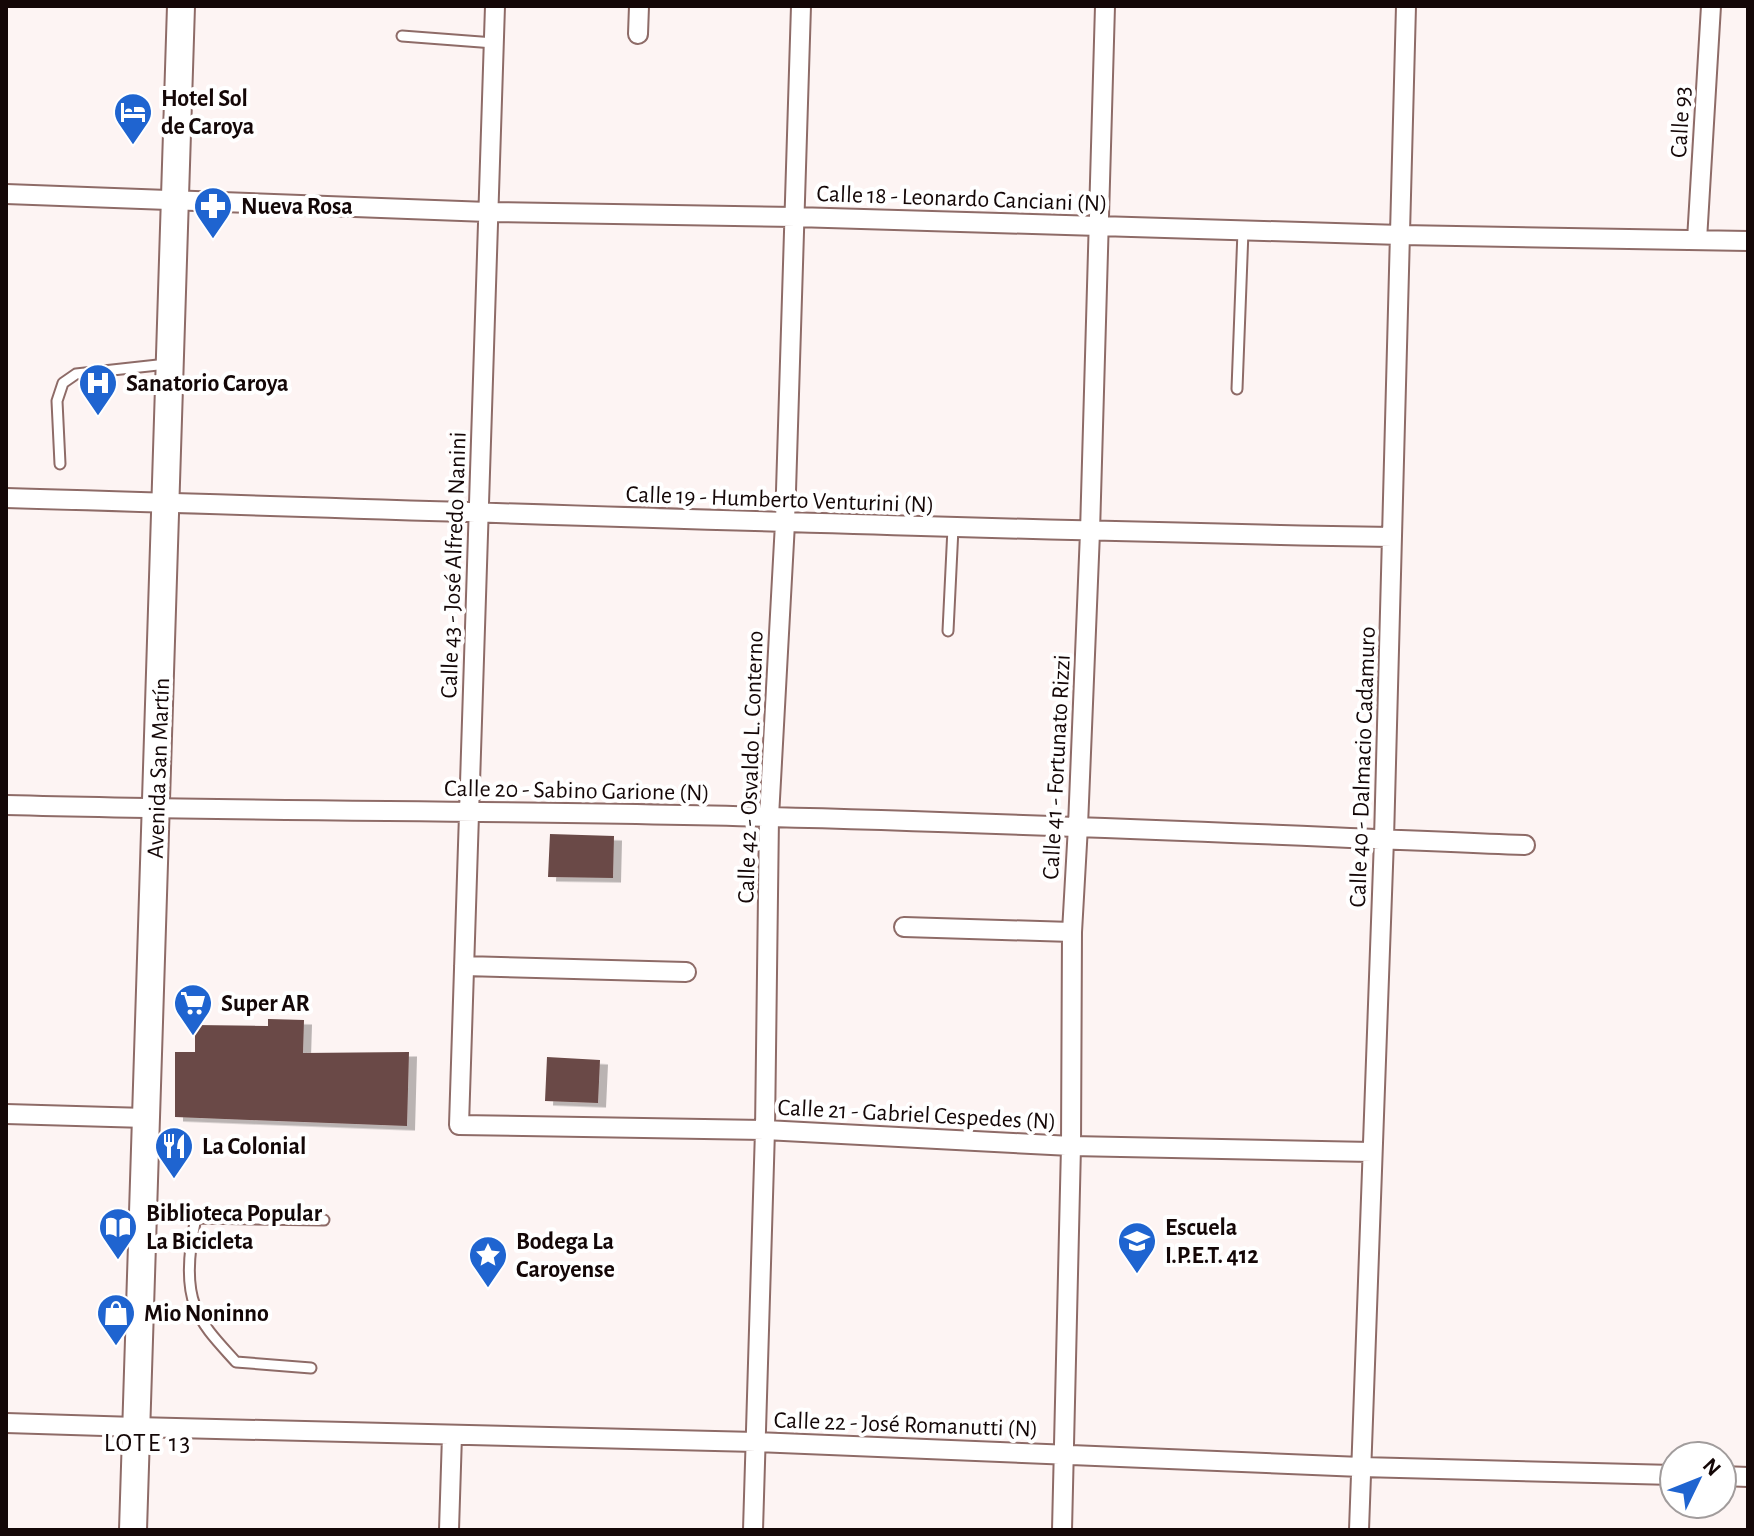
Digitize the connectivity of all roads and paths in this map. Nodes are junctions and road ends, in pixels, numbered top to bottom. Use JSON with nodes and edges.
{"nodes":[{"id":1,"x":181,"y":6,"type":"edge"},
{"id":2,"x":495,"y":6,"type":"edge"},
{"id":3,"x":639,"y":6,"type":"edge"},
{"id":4,"x":801,"y":6,"type":"edge"},
{"id":5,"x":1105,"y":6,"type":"edge"},
{"id":6,"x":1406,"y":6,"type":"edge"},
{"id":7,"x":1711,"y":6,"type":"edge"},
{"id":8,"x":638,"y":34,"type":"dead end"},
{"id":9,"x":402,"y":36,"type":"dead end"},
{"id":10,"x":494,"y":43,"type":"junction"},
{"id":11,"x":6,"y":194,"type":"edge"},
{"id":12,"x":175,"y":199,"type":"junction"},
{"id":13,"x":488,"y":212,"type":"junction"},
{"id":14,"x":795,"y":217,"type":"junction"},
{"id":15,"x":1098,"y":227,"type":"junction"},
{"id":16,"x":1243,"y":231,"type":"junction"},
{"id":17,"x":1401,"y":235,"type":"junction"},
{"id":18,"x":1697,"y":240,"type":"junction"},
{"id":19,"x":1748,"y":241,"type":"edge"},
{"id":20,"x":170,"y":364,"type":"junction"},
{"id":21,"x":1237,"y":389,"type":"dead end"},
{"id":22,"x":60,"y":464,"type":"dead end"},
{"id":23,"x":6,"y":498,"type":"edge"},
{"id":24,"x":166,"y":502,"type":"junction"},
{"id":25,"x":479,"y":513,"type":"junction"},
{"id":26,"x":785,"y":523,"type":"junction"},
{"id":27,"x":953,"y":528,"type":"junction"},
{"id":28,"x":1090,"y":532,"type":"junction"},
{"id":29,"x":1392,"y":537,"type":"junction"},
{"id":30,"x":948,"y":631,"type":"dead end"},
{"id":31,"x":6,"y":805,"type":"edge"},
{"id":32,"x":156,"y":809,"type":"junction"},
{"id":33,"x":469,"y":812,"type":"junction"},
{"id":34,"x":769,"y":817,"type":"junction"},
{"id":35,"x":1078,"y":826,"type":"junction"},
{"id":36,"x":1384,"y":839,"type":"junction"},
{"id":37,"x":1525,"y":845,"type":"dead end"},
{"id":38,"x":904,"y":927,"type":"dead end"},
{"id":39,"x":1072,"y":932,"type":"junction"},
{"id":40,"x":464,"y":966,"type":"junction"},
{"id":41,"x":686,"y":972,"type":"dead end"},
{"id":42,"x":6,"y":1114,"type":"edge"},
{"id":43,"x":146,"y":1118,"type":"junction"},
{"id":44,"x":459,"y":1125,"type":"joint"},
{"id":45,"x":765,"y":1130,"type":"junction"},
{"id":46,"x":1071,"y":1146,"type":"junction"},
{"id":47,"x":1372,"y":1152,"type":"junction"},
{"id":48,"x":143,"y":1215,"type":"junction"},
{"id":49,"x":196,"y":1218,"type":"junction"},
{"id":50,"x":324,"y":1220,"type":"dead end"},
{"id":51,"x":311,"y":1368,"type":"dead end"},
{"id":52,"x":6,"y":1423,"type":"edge"},
{"id":53,"x":136,"y":1427,"type":"junction"},
{"id":54,"x":452,"y":1435,"type":"junction"},
{"id":55,"x":756,"y":1442,"type":"junction"},
{"id":56,"x":1064,"y":1455,"type":"junction"},
{"id":57,"x":1361,"y":1467,"type":"junction"},
{"id":58,"x":1658,"y":1475,"type":"edge"},
{"id":59,"x":133,"y":1530,"type":"edge"},
{"id":60,"x":449,"y":1530,"type":"edge"},
{"id":61,"x":753,"y":1530,"type":"edge"},
{"id":62,"x":1062,"y":1530,"type":"edge"},
{"id":63,"x":1359,"y":1530,"type":"edge"}],
"edges":[{"from":1,"to":12,"type":"main road","name":"Avenida San Martín"},
{"from":2,"to":10,"type":"street","name":"Calle 43 - José Alfredo Nanini"},
{"from":3,"to":8,"type":"street"},
{"from":4,"to":14,"type":"street","name":"Calle 42 - Osvaldo L. Conterno"},
{"from":5,"to":15,"type":"street","name":"Calle 41 - Fortunato Rizzi"},
{"from":6,"to":17,"type":"street","name":"Calle 40 - Dalmacio Cadamuro"},
{"from":7,"to":18,"type":"street","name":"Calle 93"},
{"from":9,"to":10,"type":"lane"},
{"from":10,"to":13,"type":"street","name":"Calle 43 - José Alfredo Nanini"},
{"from":11,"to":12,"type":"street","name":"Calle 18 - Leonardo Canciani (N)"},
{"from":12,"to":13,"type":"street","name":"Calle 18 - Leonardo Canciani (N)"},
{"from":12,"to":20,"type":"main road","name":"Avenida San Martín"},
{"from":13,"to":14,"type":"street","name":"Calle 18 - Leonardo Canciani (N)"},
{"from":13,"to":25,"type":"street","name":"Calle 43 - José Alfredo Nanini"},
{"from":14,"to":15,"type":"street","name":"Calle 18 - Leonardo Canciani (N)"},
{"from":14,"to":26,"type":"street","name":"Calle 42 - Osvaldo L. Conterno"},
{"from":15,"to":16,"type":"street","name":"Calle 18 - Leonardo Canciani (N)"},
{"from":15,"to":28,"type":"street","name":"Calle 41 - Fortunato Rizzi"},
{"from":16,"to":17,"type":"street","name":"Calle 18 - Leonardo Canciani (N)"},
{"from":16,"to":21,"type":"lane"},
{"from":17,"to":18,"type":"street","name":"Calle 18 - Leonardo Canciani (N)"},
{"from":17,"to":29,"type":"street","name":"Calle 40 - Dalmacio Cadamuro"},
{"from":18,"to":19,"type":"street","name":"Calle 18 - Leonardo Canciani (N)"},
{"from":20,"to":22,"type":"lane"},
{"from":20,"to":24,"type":"main road","name":"Avenida San Martín"},
{"from":23,"to":24,"type":"street","name":"Calle 19 - Humberto Venturini (N)"},
{"from":24,"to":25,"type":"street","name":"Calle 19 - Humberto Venturini (N)"},
{"from":24,"to":32,"type":"main road","name":"Avenida San Martín"},
{"from":25,"to":26,"type":"street","name":"Calle 19 - Humberto Venturini (N)"},
{"from":25,"to":33,"type":"street","name":"Calle 43 - José Alfredo Nanini"},
{"from":26,"to":27,"type":"street","name":"Calle 19 - Humberto Venturini (N)"},
{"from":26,"to":34,"type":"street","name":"Calle 42 - Osvaldo L. Conterno"},
{"from":27,"to":28,"type":"street","name":"Calle 19 - Humberto Venturini (N)"},
{"from":27,"to":30,"type":"lane"},
{"from":28,"to":29,"type":"street","name":"Calle 19 - Humberto Venturini (N)"},
{"from":28,"to":35,"type":"street","name":"Calle 41 - Fortunato Rizzi"},
{"from":29,"to":36,"type":"street","name":"Calle 40 - Dalmacio Cadamuro"},
{"from":31,"to":32,"type":"street","name":"Calle 20 - Sabino Garione (N)"},
{"from":32,"to":33,"type":"street","name":"Calle 20 - Sabino Garione (N)"},
{"from":32,"to":43,"type":"main road","name":"Avenida San Martín"},
{"from":33,"to":34,"type":"street","name":"Calle 20 - Sabino Garione (N)"},
{"from":33,"to":40,"type":"street","name":"Calle 43 - José Alfredo Nanini"},
{"from":34,"to":35,"type":"street","name":"Calle 20 - Sabino Garione (N)"},
{"from":34,"to":45,"type":"street","name":"Calle 42 - Osvaldo L. Conterno"},
{"from":35,"to":36,"type":"street","name":"Calle 20 - Sabino Garione (N)"},
{"from":35,"to":39,"type":"street","name":"Calle 41 - Fortunato Rizzi"},
{"from":36,"to":37,"type":"street","name":"Calle 20 - Sabino Garione (N)"},
{"from":36,"to":47,"type":"street","name":"Calle 40 - Dalmacio Cadamuro"},
{"from":38,"to":39,"type":"street"},
{"from":39,"to":46,"type":"street","name":"Calle 41 - Fortunato Rizzi"},
{"from":40,"to":41,"type":"street"},
{"from":40,"to":44,"type":"street","name":"Calle 43 - José Alfredo Nanini"},
{"from":42,"to":43,"type":"street"},
{"from":43,"to":48,"type":"main road","name":"Avenida San Martín"},
{"from":44,"to":45,"type":"street","name":"Calle 21 - Gabriel Cespedes (N)"},
{"from":45,"to":46,"type":"street","name":"Calle 21 - Gabriel Cespedes (N)"},
{"from":45,"to":55,"type":"street","name":"Calle 42 - Osvaldo L. Conterno"},
{"from":46,"to":47,"type":"street","name":"Calle 21 - Gabriel Cespedes (N)"},
{"from":46,"to":56,"type":"street","name":"Calle 41 - Fortunato Rizzi"},
{"from":47,"to":57,"type":"street","name":"Calle 40 - Dalmacio Cadamuro"},
{"from":48,"to":49,"type":"lane"},
{"from":48,"to":53,"type":"main road","name":"Avenida San Martín"},
{"from":49,"to":50,"type":"lane"},
{"from":49,"to":51,"type":"lane"},
{"from":52,"to":53,"type":"street","name":"Calle 22 - José Romanutti (N)"},
{"from":53,"to":54,"type":"street","name":"Calle 22 - José Romanutti (N)"},
{"from":53,"to":59,"type":"main road","name":"Avenida San Martín"},
{"from":54,"to":55,"type":"street","name":"Calle 22 - José Romanutti (N)"},
{"from":54,"to":60,"type":"street"},
{"from":55,"to":56,"type":"street","name":"Calle 22 - José Romanutti (N)"},
{"from":55,"to":61,"type":"street","name":"Calle 42 - Osvaldo L. Conterno"},
{"from":56,"to":57,"type":"street","name":"Calle 22 - José Romanutti (N)"},
{"from":56,"to":62,"type":"street","name":"Calle 41 - Fortunato Rizzi"},
{"from":57,"to":58,"type":"street","name":"Calle 22 - José Romanutti (N)"},
{"from":57,"to":63,"type":"street","name":"Calle 40 - Dalmacio Cadamuro"}]}
